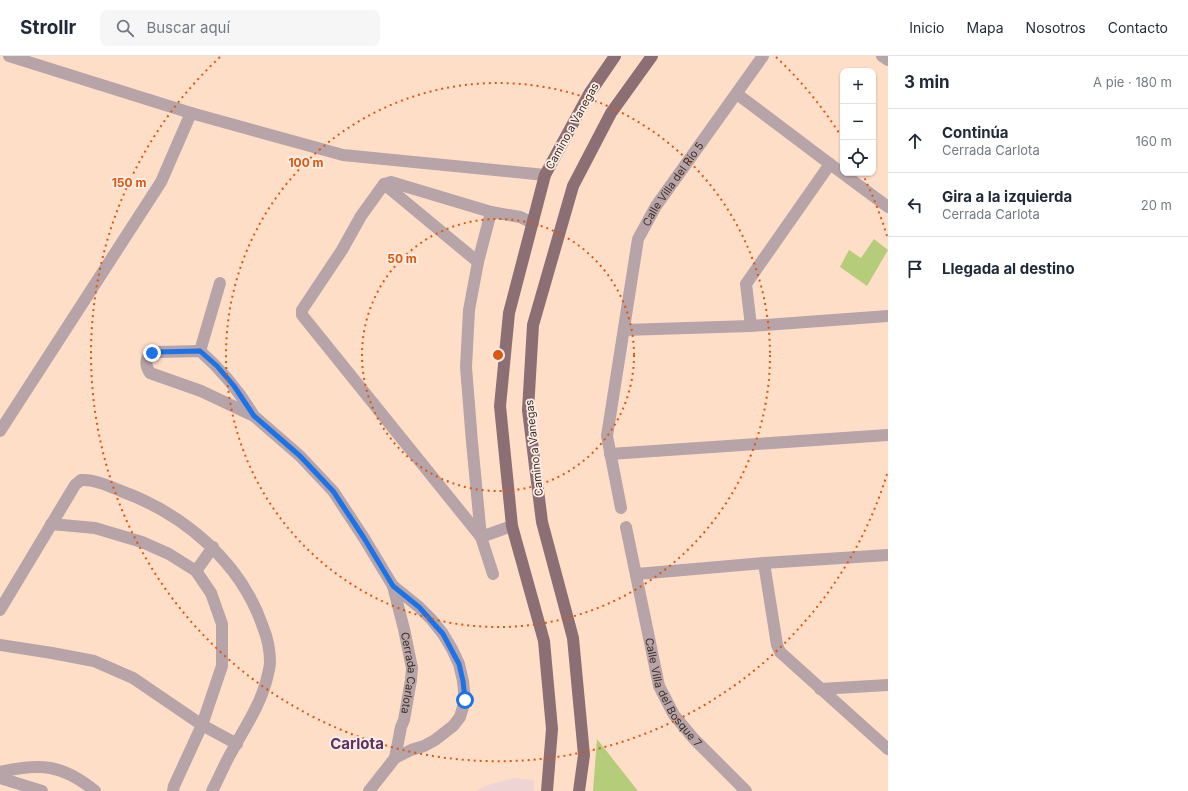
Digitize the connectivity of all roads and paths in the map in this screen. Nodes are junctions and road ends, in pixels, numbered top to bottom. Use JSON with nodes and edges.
{"nodes":[{"id":1,"x":9,"y":56,"type":"edge"},
{"id":2,"x":615,"y":56,"type":"edge"},
{"id":3,"x":652,"y":56,"type":"edge"},
{"id":4,"x":763,"y":56,"type":"edge"},
{"id":5,"x":882,"y":56,"type":"edge"},
{"id":6,"x":888,"y":60,"type":"edge"},
{"id":7,"x":738,"y":94,"type":"junction"},
{"id":8,"x":191,"y":113,"type":"junction"},
{"id":9,"x":830,"y":164,"type":"junction"},
{"id":10,"x":545,"y":175,"type":"junction"},
{"id":11,"x":384,"y":184,"type":"junction"},
{"id":12,"x":888,"y":206,"type":"edge"},
{"id":13,"x":491,"y":212,"type":"junction"},
{"id":14,"x":532,"y":223,"type":"junction"},
{"id":15,"x":478,"y":262,"type":"junction"},
{"id":16,"x":220,"y":283,"type":"dead end"},
{"id":17,"x":888,"y":316,"type":"edge"},
{"id":18,"x":751,"y":326,"type":"junction"},
{"id":19,"x":624,"y":330,"type":"junction"},
{"id":20,"x":200,"y":351,"type":"junction"},
{"id":21,"x":254,"y":416,"type":"junction"},
{"id":22,"x":0,"y":431,"type":"edge"},
{"id":23,"x":888,"y":435,"type":"edge"},
{"id":24,"x":610,"y":454,"type":"junction"},
{"id":25,"x":621,"y":508,"type":"dead end"},
{"id":26,"x":51,"y":524,"type":"junction"},
{"id":27,"x":512,"y":526,"type":"junction"},
{"id":28,"x":626,"y":527,"type":"dead end"},
{"id":29,"x":481,"y":537,"type":"junction"},
{"id":30,"x":213,"y":547,"type":"junction"},
{"id":31,"x":888,"y":555,"type":"edge"},
{"id":32,"x":764,"y":563,"type":"junction"},
{"id":33,"x":196,"y":571,"type":"junction"},
{"id":34,"x":493,"y":574,"type":"dead end"},
{"id":35,"x":637,"y":574,"type":"junction"},
{"id":36,"x":393,"y":586,"type":"junction"},
{"id":37,"x":0,"y":610,"type":"edge"},
{"id":38,"x":0,"y":645,"type":"edge"},
{"id":39,"x":888,"y":685,"type":"edge"},
{"id":40,"x":820,"y":690,"type":"junction"},
{"id":41,"x":202,"y":726,"type":"junction"},
{"id":42,"x":237,"y":744,"type":"junction"},
{"id":43,"x":888,"y":749,"type":"edge"},
{"id":44,"x":395,"y":758,"type":"junction"},
{"id":45,"x":0,"y":772,"type":"edge"},
{"id":46,"x":0,"y":778,"type":"edge"},
{"id":47,"x":42,"y":791,"type":"edge"},
{"id":48,"x":95,"y":791,"type":"edge"},
{"id":49,"x":173,"y":791,"type":"edge"},
{"id":50,"x":212,"y":791,"type":"edge"},
{"id":51,"x":369,"y":791,"type":"edge"},
{"id":52,"x":547,"y":791,"type":"edge"},
{"id":53,"x":579,"y":791,"type":"edge"},
{"id":54,"x":746,"y":791,"type":"edge"}],
"edges":[{"from":1,"to":8,"type":"street"},
{"from":2,"to":10,"type":"main road","name":"Camino a Vanegas"},
{"from":3,"to":53,"type":"main road","name":"Camino a Vanegas"},
{"from":4,"to":7,"type":"street","name":"Calle Villa del Río 5"},
{"from":5,"to":6,"type":"street"},
{"from":7,"to":9,"type":"street"},
{"from":7,"to":19,"type":"street","name":"Calle Villa del Río 5"},
{"from":8,"to":10,"type":"street"},
{"from":8,"to":22,"type":"street"},
{"from":9,"to":12,"type":"street"},
{"from":9,"to":18,"type":"street"},
{"from":10,"to":14,"type":"main road","name":"Camino a Vanegas"},
{"from":11,"to":13,"type":"street"},
{"from":11,"to":15,"type":"street"},
{"from":11,"to":29,"type":"street"},
{"from":13,"to":14,"type":"street"},
{"from":13,"to":15,"type":"street"},
{"from":14,"to":27,"type":"main road","name":"Camino a Vanegas"},
{"from":15,"to":29,"type":"street"},
{"from":16,"to":20,"type":"street"},
{"from":17,"to":18,"type":"street"},
{"from":18,"to":19,"type":"street"},
{"from":19,"to":24,"type":"street","name":"Calle Villa del Río 5"},
{"from":20,"to":21,"type":"street","name":"Cerrada Carlota"},
{"from":20,"to":21,"type":"street","name":"Cerrada Carlota"},
{"from":21,"to":36,"type":"street","name":"Cerrada Carlota"},
{"from":23,"to":24,"type":"street"},
{"from":24,"to":25,"type":"street","name":"Calle Villa del Río 5"},
{"from":26,"to":30,"type":"street"},
{"from":26,"to":33,"type":"street"},
{"from":26,"to":37,"type":"street"},
{"from":27,"to":29,"type":"street"},
{"from":27,"to":52,"type":"main road","name":"Camino a Vanegas"},
{"from":28,"to":35,"type":"street","name":"Calle Villa del Bosque 7"},
{"from":29,"to":34,"type":"street"},
{"from":30,"to":33,"type":"street"},
{"from":30,"to":42,"type":"street"},
{"from":31,"to":32,"type":"street"},
{"from":32,"to":35,"type":"street"},
{"from":32,"to":40,"type":"street"},
{"from":33,"to":41,"type":"street"},
{"from":35,"to":54,"type":"street","name":"Calle Villa del Bosque 7"},
{"from":36,"to":44,"type":"street","name":"Cerrada Carlota"},
{"from":36,"to":44,"type":"street","name":"Cerrada Carlota"},
{"from":38,"to":41,"type":"street"},
{"from":39,"to":40,"type":"street"},
{"from":40,"to":43,"type":"street"},
{"from":41,"to":42,"type":"street"},
{"from":41,"to":49,"type":"street"},
{"from":42,"to":50,"type":"street"},
{"from":44,"to":51,"type":"street","name":"Cerrada Carlota"},
{"from":45,"to":48,"type":"street"},
{"from":46,"to":47,"type":"street"}]}
